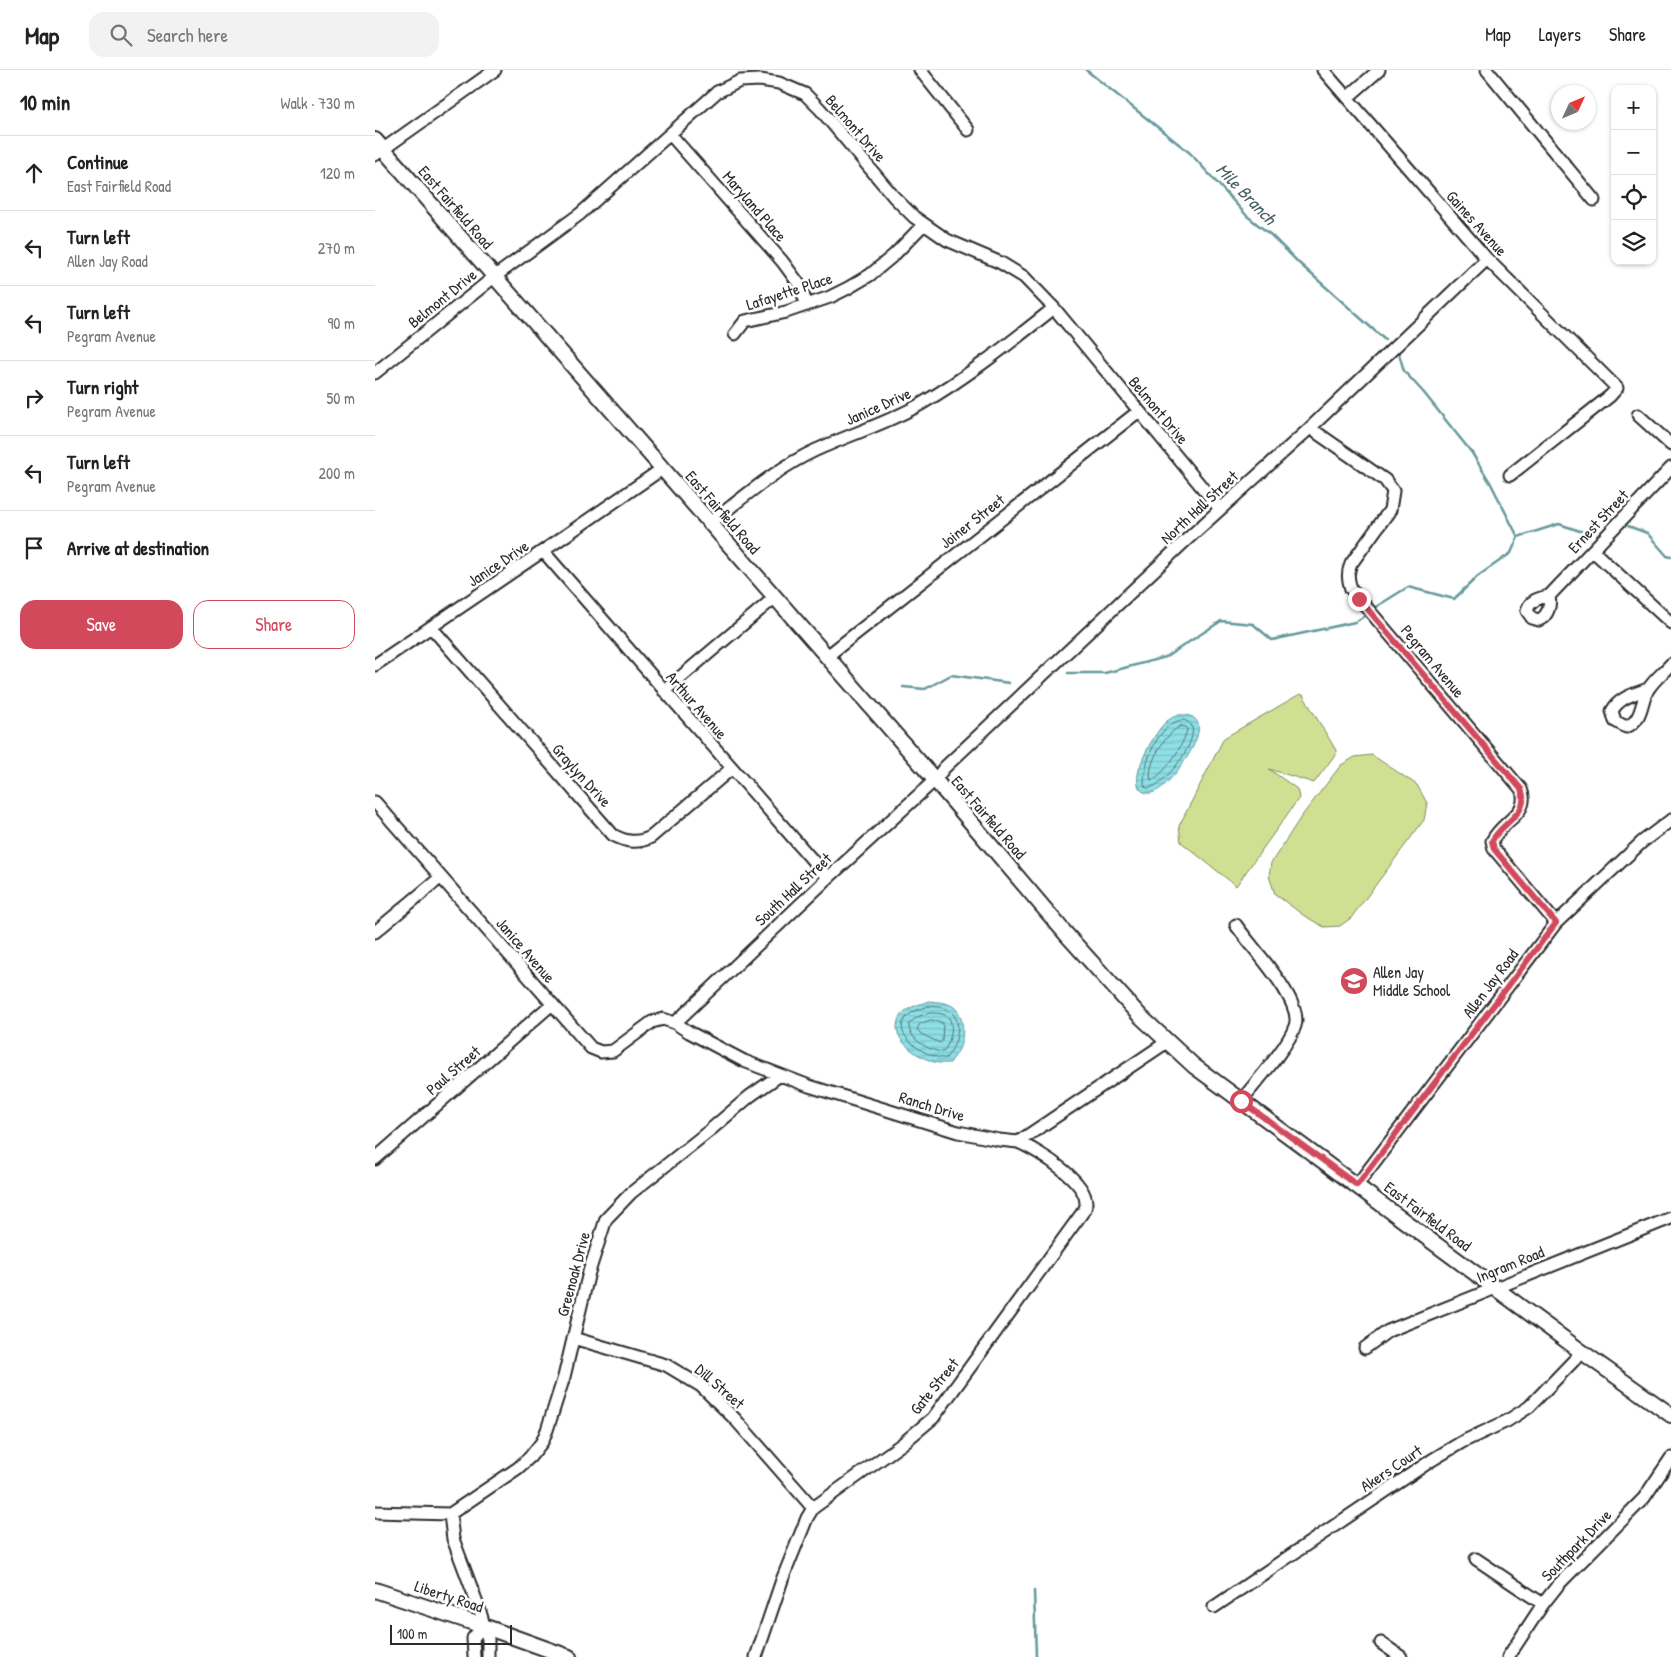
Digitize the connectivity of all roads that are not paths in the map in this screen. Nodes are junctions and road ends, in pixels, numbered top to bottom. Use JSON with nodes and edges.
{"nodes":[{"id":1,"x":495,"y":70,"type":"edge"},
{"id":2,"x":781,"y":70,"type":"edge"},
{"id":3,"x":920,"y":70,"type":"edge"},
{"id":4,"x":1323,"y":70,"type":"edge"},
{"id":5,"x":1379,"y":70,"type":"edge"},
{"id":6,"x":1487,"y":70,"type":"edge"},
{"id":7,"x":761,"y":75,"type":"edge"},
{"id":8,"x":779,"y":83,"type":"junction"},
{"id":9,"x":1347,"y":98,"type":"junction"},
{"id":10,"x":968,"y":130,"type":"dead end"},
{"id":11,"x":670,"y":134,"type":"junction"},
{"id":12,"x":378,"y":148,"type":"edge"},
{"id":13,"x":1594,"y":200,"type":"dead end"},
{"id":14,"x":923,"y":225,"type":"junction"},
{"id":15,"x":1487,"y":259,"type":"junction"},
{"id":16,"x":494,"y":277,"type":"junction"},
{"id":17,"x":807,"y":305,"type":"junction"},
{"id":18,"x":1054,"y":308,"type":"junction"},
{"id":19,"x":735,"y":334,"type":"dead end"},
{"id":20,"x":375,"y":373,"type":"edge"},
{"id":21,"x":1139,"y":411,"type":"junction"},
{"id":22,"x":1638,"y":416,"type":"dead end"},
{"id":23,"x":1309,"y":428,"type":"junction"},
{"id":24,"x":1671,"y":445,"type":"edge"},
{"id":25,"x":1671,"y":468,"type":"edge"},
{"id":26,"x":662,"y":469,"type":"junction"},
{"id":27,"x":1510,"y":476,"type":"dead end"},
{"id":28,"x":1220,"y":509,"type":"junction"},
{"id":29,"x":709,"y":523,"type":"junction"},
{"id":30,"x":1593,"y":551,"type":"junction"},
{"id":31,"x":543,"y":552,"type":"junction"},
{"id":32,"x":1549,"y":596,"type":"dead end"},
{"id":33,"x":774,"y":598,"type":"junction"},
{"id":34,"x":1671,"y":623,"type":"edge"},
{"id":35,"x":431,"y":627,"type":"junction"},
{"id":36,"x":826,"y":657,"type":"junction"},
{"id":37,"x":1671,"y":664,"type":"edge"},
{"id":38,"x":375,"y":665,"type":"edge"},
{"id":39,"x":1648,"y":689,"type":"dead end"},
{"id":40,"x":664,"y":691,"type":"junction"},
{"id":41,"x":731,"y":769,"type":"junction"},
{"id":42,"x":935,"y":780,"type":"junction"},
{"id":43,"x":375,"y":802,"type":"edge"},
{"id":44,"x":1671,"y":820,"type":"edge"},
{"id":45,"x":441,"y":877,"type":"junction"},
{"id":46,"x":828,"y":878,"type":"junction"},
{"id":47,"x":1556,"y":923,"type":"junction"},
{"id":48,"x":1236,"y":925,"type":"dead end"},
{"id":49,"x":375,"y":932,"type":"edge"},
{"id":50,"x":552,"y":1004,"type":"junction"},
{"id":51,"x":675,"y":1023,"type":"junction"},
{"id":52,"x":1167,"y":1042,"type":"junction"},
{"id":53,"x":780,"y":1075,"type":"junction"},
{"id":54,"x":1241,"y":1101,"type":"junction"},
{"id":55,"x":1018,"y":1142,"type":"junction"},
{"id":56,"x":375,"y":1159,"type":"edge"},
{"id":57,"x":1357,"y":1185,"type":"junction"},
{"id":58,"x":1671,"y":1218,"type":"edge"},
{"id":59,"x":1494,"y":1288,"type":"junction"},
{"id":60,"x":573,"y":1338,"type":"junction"},
{"id":61,"x":1365,"y":1348,"type":"dead end"},
{"id":62,"x":1582,"y":1352,"type":"junction"},
{"id":63,"x":1671,"y":1415,"type":"edge"},
{"id":64,"x":1671,"y":1458,"type":"edge"},
{"id":65,"x":813,"y":1508,"type":"junction"},
{"id":66,"x":375,"y":1512,"type":"edge"},
{"id":67,"x":450,"y":1514,"type":"junction"},
{"id":68,"x":1476,"y":1559,"type":"dead end"},
{"id":69,"x":375,"y":1590,"type":"edge"},
{"id":70,"x":1543,"y":1604,"type":"junction"},
{"id":71,"x":1214,"y":1608,"type":"dead end"},
{"id":72,"x":483,"y":1626,"type":"junction"},
{"id":73,"x":1381,"y":1643,"type":"dead end"},
{"id":74,"x":474,"y":1657,"type":"edge"},
{"id":75,"x":488,"y":1657,"type":"edge"},
{"id":76,"x":569,"y":1657,"type":"edge"},
{"id":77,"x":756,"y":1657,"type":"edge"},
{"id":78,"x":1401,"y":1657,"type":"edge"},
{"id":79,"x":1508,"y":1657,"type":"edge"}],
"edges":[{"from":1,"to":12,"type":"street"},
{"from":2,"to":8,"type":"street"},
{"from":3,"to":10,"type":"street"},
{"from":4,"to":9,"type":"street","name":"Gaines Avenue"},
{"from":5,"to":9,"type":"street"},
{"from":6,"to":13,"type":"street"},
{"from":7,"to":8,"type":"street","name":"Belmont Drive"},
{"from":7,"to":11,"type":"street","name":"Belmont Drive"},
{"from":8,"to":14,"type":"street","name":"Belmont Drive"},
{"from":9,"to":15,"type":"street","name":"Gaines Avenue"},
{"from":11,"to":16,"type":"street","name":"Belmont Drive"},
{"from":11,"to":17,"type":"street","name":"Maryland Place"},
{"from":12,"to":16,"type":"main road","name":"East Fairfield Road"},
{"from":14,"to":17,"type":"street","name":"Lafayette Place"},
{"from":14,"to":18,"type":"street","name":"Belmont Drive"},
{"from":15,"to":23,"type":"street","name":"North Hall Street"},
{"from":15,"to":27,"type":"street","name":"Gaines Avenue"},
{"from":16,"to":20,"type":"street","name":"Belmont Drive"},
{"from":16,"to":26,"type":"main road","name":"East Fairfield Road"},
{"from":17,"to":19,"type":"street","name":"Lafayette Place"},
{"from":18,"to":21,"type":"street","name":"Belmont Drive"},
{"from":18,"to":29,"type":"street","name":"Janice Drive"},
{"from":21,"to":28,"type":"street","name":"Belmont Drive"},
{"from":21,"to":36,"type":"street","name":"Joiner Street"},
{"from":22,"to":24,"type":"street"},
{"from":23,"to":28,"type":"street","name":"North Hall Street"},
{"from":23,"to":47,"type":"street","name":"Pegram Avenue"},
{"from":25,"to":30,"type":"street","name":"Ernest Street"},
{"from":26,"to":29,"type":"main road","name":"East Fairfield Road"},
{"from":26,"to":31,"type":"street","name":"Janice Drive"},
{"from":28,"to":42,"type":"street","name":"North Hall Street"},
{"from":29,"to":33,"type":"main road","name":"East Fairfield Road"},
{"from":30,"to":32,"type":"street","name":"Ernest Street"},
{"from":30,"to":34,"type":"street"},
{"from":31,"to":35,"type":"street","name":"Janice Drive"},
{"from":31,"to":40,"type":"street","name":"Arthur Avenue"},
{"from":33,"to":36,"type":"main road","name":"East Fairfield Road"},
{"from":33,"to":40,"type":"street"},
{"from":35,"to":38,"type":"street","name":"Janice Drive"},
{"from":35,"to":41,"type":"street","name":"Graylyn Drive"},
{"from":36,"to":42,"type":"main road","name":"East Fairfield Road"},
{"from":37,"to":39,"type":"street"},
{"from":40,"to":41,"type":"street","name":"Arthur Avenue"},
{"from":41,"to":46,"type":"street","name":"Arthur Avenue"},
{"from":42,"to":46,"type":"street","name":"South Hall Street"},
{"from":42,"to":52,"type":"main road","name":"East Fairfield Road"},
{"from":43,"to":45,"type":"street","name":"Janice Avenue"},
{"from":44,"to":47,"type":"street","name":"Allen Jay Road"},
{"from":45,"to":49,"type":"street"},
{"from":45,"to":50,"type":"street","name":"Janice Avenue"},
{"from":46,"to":51,"type":"street","name":"South Hall Street"},
{"from":47,"to":57,"type":"street","name":"Allen Jay Road"},
{"from":48,"to":54,"type":"street"},
{"from":50,"to":51,"type":"street","name":"Janice Avenue"},
{"from":50,"to":56,"type":"street","name":"Paul Street"},
{"from":51,"to":53,"type":"street","name":"Ranch Drive"},
{"from":52,"to":54,"type":"main road","name":"East Fairfield Road"},
{"from":52,"to":55,"type":"street"},
{"from":53,"to":55,"type":"street","name":"Ranch Drive"},
{"from":53,"to":60,"type":"street","name":"Greenoak Drive"},
{"from":54,"to":57,"type":"main road","name":"East Fairfield Road"},
{"from":55,"to":65,"type":"street","name":"Gate Street"},
{"from":57,"to":59,"type":"main road","name":"East Fairfield Road"},
{"from":58,"to":59,"type":"street","name":"Ingram Road"},
{"from":59,"to":61,"type":"street","name":"Ingram Road"},
{"from":59,"to":62,"type":"main road","name":"East Fairfield Road"},
{"from":60,"to":65,"type":"street","name":"Dill Street"},
{"from":60,"to":67,"type":"street","name":"Greenoak Drive"},
{"from":62,"to":63,"type":"main road","name":"East Fairfield Road"},
{"from":62,"to":71,"type":"street","name":"Akers Court"},
{"from":64,"to":70,"type":"street","name":"Southpark Drive"},
{"from":65,"to":77,"type":"street","name":"Gate Street"},
{"from":66,"to":67,"type":"street"},
{"from":67,"to":72,"type":"street"},
{"from":68,"to":70,"type":"street"},
{"from":69,"to":72,"type":"main road","name":"Liberty Road"},
{"from":70,"to":79,"type":"street","name":"Southpark Drive"},
{"from":72,"to":74,"type":"street"},
{"from":72,"to":75,"type":"street"},
{"from":72,"to":76,"type":"main road","name":"Liberty Road"},
{"from":73,"to":78,"type":"street"}]}
